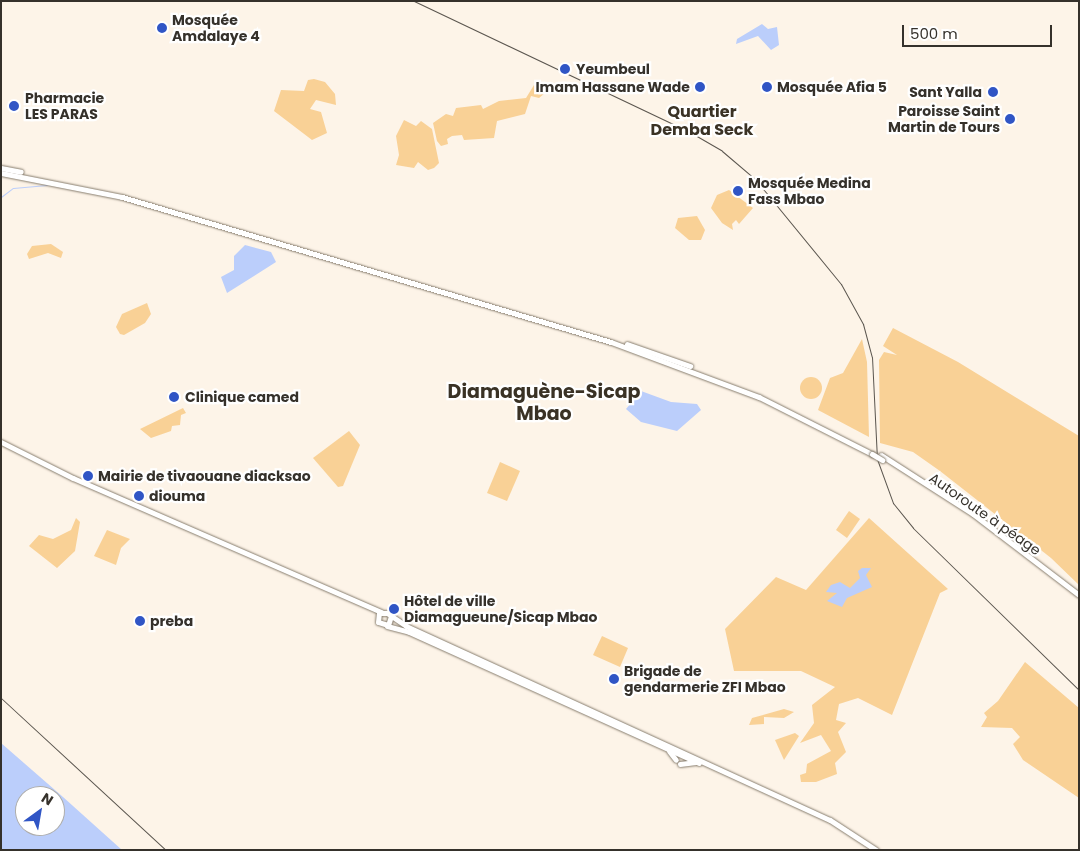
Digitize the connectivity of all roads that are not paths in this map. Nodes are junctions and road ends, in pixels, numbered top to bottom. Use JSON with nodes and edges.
{"nodes":[{"id":1,"x":1,"y":168,"type":"edge"},
{"id":2,"x":1,"y":173,"type":"edge"},
{"id":3,"x":760,"y":395,"type":"junction"},
{"id":4,"x":1,"y":443,"type":"edge"},
{"id":5,"x":882,"y":457,"type":"junction"},
{"id":6,"x":1079,"y":595,"type":"edge"},
{"id":7,"x":1079,"y":599,"type":"edge"},
{"id":8,"x":381,"y":612,"type":"junction"},
{"id":9,"x":391,"y":616,"type":"junction"},
{"id":10,"x":377,"y":618,"type":"junction"},
{"id":11,"x":386,"y":626,"type":"junction"},
{"id":12,"x":667,"y":749,"type":"junction"},
{"id":13,"x":696,"y":762,"type":"junction"},
{"id":14,"x":872,"y":850,"type":"edge"},
{"id":15,"x":876,"y":850,"type":"edge"}],
"edges":[{"from":1,"to":3,"type":"highway"},
{"from":2,"to":3,"type":"highway"},
{"from":3,"to":5,"type":"highway","bridge":true},
{"from":4,"to":8,"type":"highway"},
{"from":4,"to":10,"type":"highway"},
{"from":5,"to":6,"type":"highway"},
{"from":5,"to":7,"type":"highway","name":"Autoroute à péage"},
{"from":8,"to":9,"type":"highway"},
{"from":8,"to":10,"type":"highway"},
{"from":9,"to":11,"type":"highway"},
{"from":9,"to":15,"type":"highway"},
{"from":10,"to":11,"type":"highway"},
{"from":11,"to":12,"type":"highway"},
{"from":12,"to":13,"type":"highway"},
{"from":12,"to":13,"type":"highway"},
{"from":13,"to":14,"type":"highway"}]}
